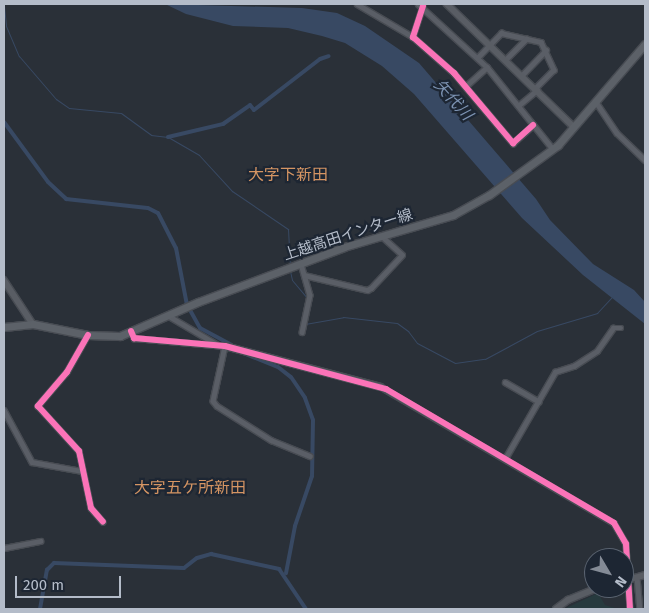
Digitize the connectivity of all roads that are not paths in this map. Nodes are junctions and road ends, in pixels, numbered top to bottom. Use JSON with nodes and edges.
{"nodes":[{"id":1,"x":357,"y":4,"type":"edge"},
{"id":2,"x":418,"y":4,"type":"edge"},
{"id":3,"x":446,"y":4,"type":"edge"},
{"id":4,"x":364,"y":5,"type":"edge"},
{"id":5,"x":423,"y":6,"type":"junction"},
{"id":6,"x":413,"y":37,"type":"junction"},
{"id":7,"x":526,"y":38,"type":"junction"},
{"id":8,"x":645,"y":44,"type":"edge"},
{"id":9,"x":490,"y":45,"type":"junction"},
{"id":10,"x":546,"y":50,"type":"junction"},
{"id":11,"x":477,"y":58,"type":"junction"},
{"id":12,"x":505,"y":60,"type":"junction"},
{"id":13,"x":487,"y":68,"type":"junction"},
{"id":14,"x":521,"y":76,"type":"junction"},
{"id":15,"x":466,"y":86,"type":"junction"},
{"id":16,"x":536,"y":90,"type":"junction"},
{"id":17,"x":596,"y":102,"type":"junction"},
{"id":18,"x":518,"y":106,"type":"junction"},
{"id":19,"x":533,"y":125,"type":"junction"},
{"id":20,"x":574,"y":127,"type":"junction"},
{"id":21,"x":553,"y":149,"type":"junction"},
{"id":22,"x":645,"y":160,"type":"edge"},
{"id":23,"x":381,"y":236,"type":"junction"},
{"id":24,"x":301,"y":264,"type":"junction"},
{"id":25,"x":304,"y":276,"type":"junction"},
{"id":26,"x":4,"y":280,"type":"edge"},
{"id":27,"x":168,"y":315,"type":"junction"},
{"id":28,"x":33,"y":324,"type":"junction"},
{"id":29,"x":4,"y":327,"type":"edge"},
{"id":30,"x":621,"y":328,"type":"dead end"},
{"id":31,"x":131,"y":332,"type":"junction"},
{"id":32,"x":302,"y":332,"type":"dead end"},
{"id":33,"x":88,"y":335,"type":"junction"},
{"id":34,"x":222,"y":346,"type":"junction"},
{"id":35,"x":505,"y":382,"type":"dead end"},
{"id":36,"x":381,"y":386,"type":"joint"},
{"id":37,"x":540,"y":402,"type":"junction"},
{"id":38,"x":4,"y":410,"type":"edge"},
{"id":39,"x":310,"y":456,"type":"dead end"},
{"id":40,"x":506,"y":457,"type":"junction"},
{"id":41,"x":82,"y":471,"type":"junction"},
{"id":42,"x":103,"y":522,"type":"dead end"},
{"id":43,"x":40,"y":541,"type":"dead end"},
{"id":44,"x":4,"y":548,"type":"edge"},
{"id":45,"x":624,"y":548,"type":"edge"},
{"id":46,"x":642,"y":576,"type":"edge"},
{"id":47,"x":584,"y":594,"type":"edge"},
{"id":48,"x":556,"y":609,"type":"edge"},
{"id":49,"x":640,"y":609,"type":"edge"}],
"edges":[{"from":1,"to":4,"type":"street"},
{"from":2,"to":5,"type":"street"},
{"from":3,"to":9,"type":"street"},
{"from":4,"to":6,"type":"street"},
{"from":5,"to":6,"type":"street"},
{"from":5,"to":11,"type":"street"},
{"from":6,"to":15,"type":"street"},
{"from":7,"to":9,"type":"street"},
{"from":7,"to":10,"type":"street"},
{"from":7,"to":12,"type":"street"},
{"from":8,"to":17,"type":"main road","name":"上越高田インター線"},
{"from":9,"to":11,"type":"street"},
{"from":9,"to":12,"type":"street"},
{"from":10,"to":14,"type":"street"},
{"from":10,"to":16,"type":"street"},
{"from":11,"to":13,"type":"street"},
{"from":12,"to":14,"type":"street"},
{"from":13,"to":15,"type":"street"},
{"from":13,"to":18,"type":"street"},
{"from":14,"to":16,"type":"street"},
{"from":15,"to":19,"type":"street"},
{"from":16,"to":18,"type":"street"},
{"from":16,"to":20,"type":"street"},
{"from":17,"to":20,"type":"main road","name":"上越高田インター線"},
{"from":17,"to":22,"type":"street"},
{"from":18,"to":19,"type":"street"},
{"from":19,"to":21,"type":"street"},
{"from":20,"to":21,"type":"main road","name":"上越高田インター線"},
{"from":21,"to":23,"type":"main road","name":"上越高田インター線"},
{"from":23,"to":24,"type":"main road","name":"上越高田インター線"},
{"from":23,"to":25,"type":"street"},
{"from":24,"to":25,"type":"street"},
{"from":24,"to":27,"type":"main road","name":"上越高田インター線"},
{"from":25,"to":32,"type":"street"},
{"from":26,"to":28,"type":"street"},
{"from":27,"to":31,"type":"main road","name":"上越高田インター線"},
{"from":27,"to":34,"type":"street"},
{"from":28,"to":29,"type":"main road","name":"上越高田インター線"},
{"from":28,"to":33,"type":"main road","name":"上越高田インター線"},
{"from":30,"to":37,"type":"street"},
{"from":31,"to":33,"type":"main road","name":"上越高田インター線"},
{"from":31,"to":34,"type":"street"},
{"from":33,"to":41,"type":"street"},
{"from":34,"to":36,"type":"street"},
{"from":34,"to":39,"type":"street"},
{"from":35,"to":37,"type":"street"},
{"from":36,"to":40,"type":"street"},
{"from":37,"to":40,"type":"street"},
{"from":38,"to":41,"type":"street"},
{"from":40,"to":45,"type":"street"},
{"from":41,"to":42,"type":"street"},
{"from":43,"to":44,"type":"street"},
{"from":46,"to":49,"type":"street"},
{"from":47,"to":48,"type":"street"}]}
